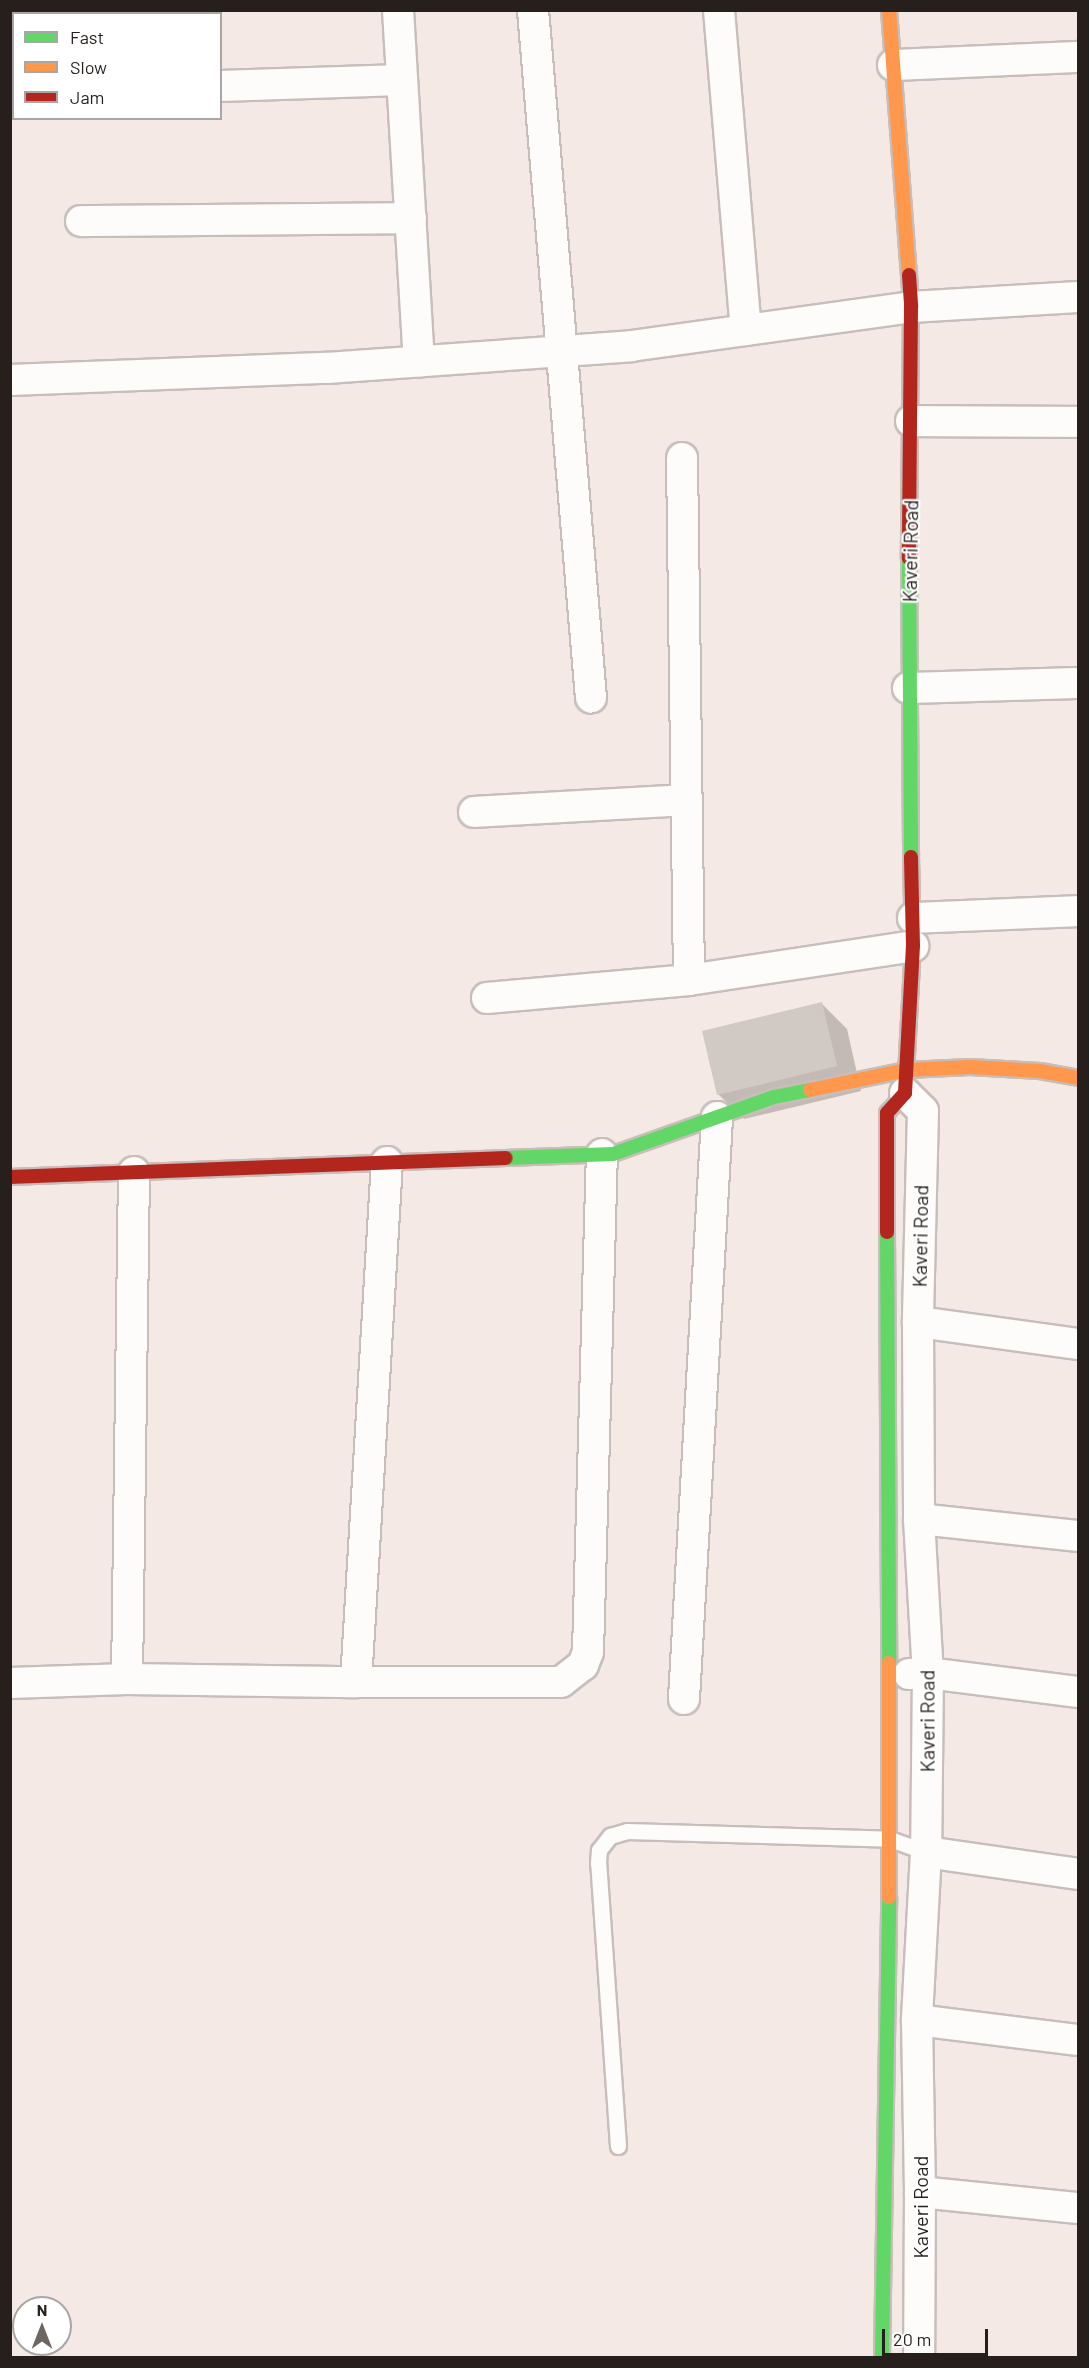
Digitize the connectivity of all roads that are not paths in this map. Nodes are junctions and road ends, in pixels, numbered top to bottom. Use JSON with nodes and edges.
{"nodes":[{"id":1,"x":398,"y":10,"type":"edge"},
{"id":2,"x":533,"y":10,"type":"edge"},
{"id":3,"x":719,"y":10,"type":"edge"},
{"id":4,"x":889,"y":10,"type":"edge"},
{"id":5,"x":1078,"y":57,"type":"edge"},
{"id":6,"x":892,"y":65,"type":"junction"},
{"id":7,"x":402,"y":80,"type":"junction"},
{"id":8,"x":222,"y":86,"type":"edge"},
{"id":9,"x":411,"y":218,"type":"junction"},
{"id":10,"x":81,"y":221,"type":"dead end"},
{"id":11,"x":1078,"y":297,"type":"edge"},
{"id":12,"x":911,"y":307,"type":"junction"},
{"id":13,"x":746,"y":330,"type":"junction"},
{"id":14,"x":562,"y":351,"type":"junction"},
{"id":15,"x":419,"y":361,"type":"junction"},
{"id":16,"x":10,"y":380,"type":"edge"},
{"id":17,"x":911,"y":421,"type":"junction"},
{"id":18,"x":1078,"y":422,"type":"edge"},
{"id":19,"x":682,"y":458,"type":"dead end"},
{"id":20,"x":1078,"y":683,"type":"edge"},
{"id":21,"x":908,"y":688,"type":"junction"},
{"id":22,"x":591,"y":698,"type":"dead end"},
{"id":23,"x":686,"y":800,"type":"junction"},
{"id":24,"x":474,"y":812,"type":"dead end"},
{"id":25,"x":1078,"y":911,"type":"edge"},
{"id":26,"x":913,"y":932,"type":"junction"},
{"id":27,"x":689,"y":980,"type":"junction"},
{"id":28,"x":487,"y":998,"type":"dead end"},
{"id":29,"x":1078,"y":1077,"type":"edge"},
{"id":30,"x":906,"y":1081,"type":"junction"},
{"id":31,"x":717,"y":1117,"type":"junction"},
{"id":32,"x":602,"y":1154,"type":"junction"},
{"id":33,"x":387,"y":1162,"type":"junction"},
{"id":34,"x":134,"y":1172,"type":"junction"},
{"id":35,"x":10,"y":1177,"type":"edge"},
{"id":36,"x":918,"y":1322,"type":"junction"},
{"id":37,"x":1078,"y":1344,"type":"edge"},
{"id":38,"x":919,"y":1519,"type":"junction"},
{"id":39,"x":1078,"y":1536,"type":"edge"},
{"id":40,"x":928,"y":1673,"type":"junction"},
{"id":41,"x":890,"y":1676,"type":"junction"},
{"id":42,"x":128,"y":1679,"type":"junction"},
{"id":43,"x":356,"y":1682,"type":"junction"},
{"id":44,"x":10,"y":1683,"type":"edge"},
{"id":45,"x":1078,"y":1692,"type":"edge"},
{"id":46,"x":684,"y":1699,"type":"dead end"},
{"id":47,"x":890,"y":1839,"type":"junction"},
{"id":48,"x":926,"y":1852,"type":"junction"},
{"id":49,"x":1078,"y":1874,"type":"edge"},
{"id":50,"x":917,"y":2020,"type":"junction"},
{"id":51,"x":1078,"y":2040,"type":"edge"},
{"id":52,"x":618,"y":2146,"type":"dead end"},
{"id":53,"x":921,"y":2192,"type":"junction"},
{"id":54,"x":1078,"y":2208,"type":"edge"},
{"id":55,"x":882,"y":2358,"type":"edge"},
{"id":56,"x":919,"y":2358,"type":"edge"}],
"edges":[{"from":1,"to":7,"type":"street"},
{"from":2,"to":14,"type":"street"},
{"from":3,"to":13,"type":"street"},
{"from":4,"to":6,"type":"street","name":"Kaveri Road"},
{"from":5,"to":6,"type":"street"},
{"from":6,"to":12,"type":"street","name":"Kaveri Road"},
{"from":7,"to":8,"type":"street"},
{"from":7,"to":9,"type":"street"},
{"from":9,"to":10,"type":"street"},
{"from":9,"to":15,"type":"street"},
{"from":11,"to":12,"type":"street"},
{"from":12,"to":13,"type":"street"},
{"from":12,"to":17,"type":"street","name":"Kaveri Road"},
{"from":13,"to":14,"type":"street"},
{"from":14,"to":15,"type":"street"},
{"from":14,"to":22,"type":"street"},
{"from":15,"to":16,"type":"street"},
{"from":17,"to":18,"type":"street"},
{"from":17,"to":21,"type":"street","name":"Kaveri Road"},
{"from":19,"to":23,"type":"street"},
{"from":20,"to":21,"type":"street"},
{"from":21,"to":26,"type":"street","name":"Kaveri Road"},
{"from":23,"to":24,"type":"street"},
{"from":23,"to":27,"type":"street"},
{"from":25,"to":26,"type":"street"},
{"from":26,"to":27,"type":"street"},
{"from":26,"to":30,"type":"street","name":"Kaveri Road"},
{"from":27,"to":28,"type":"street"},
{"from":29,"to":30,"type":"street"},
{"from":30,"to":31,"type":"street"},
{"from":30,"to":36,"type":"street","name":"Kaveri Road"},
{"from":30,"to":41,"type":"street","name":"Kaveri Road"},
{"from":31,"to":32,"type":"street"},
{"from":31,"to":46,"type":"street"},
{"from":32,"to":33,"type":"street"},
{"from":32,"to":43,"type":"street"},
{"from":33,"to":34,"type":"street"},
{"from":33,"to":43,"type":"street"},
{"from":34,"to":35,"type":"street"},
{"from":34,"to":42,"type":"street"},
{"from":36,"to":37,"type":"street"},
{"from":36,"to":38,"type":"street","name":"Kaveri Road"},
{"from":38,"to":39,"type":"street"},
{"from":38,"to":40,"type":"street","name":"Kaveri Road"},
{"from":40,"to":41,"type":"street"},
{"from":40,"to":45,"type":"street"},
{"from":40,"to":48,"type":"street","name":"Kaveri Road"},
{"from":41,"to":47,"type":"street","name":"Kaveri Road"},
{"from":42,"to":43,"type":"street"},
{"from":42,"to":44,"type":"street"},
{"from":47,"to":48,"type":"lane"},
{"from":47,"to":52,"type":"lane"},
{"from":47,"to":55,"type":"street","name":"Kaveri Road"},
{"from":48,"to":49,"type":"street"},
{"from":48,"to":50,"type":"street","name":"Kaveri Road"},
{"from":50,"to":51,"type":"street"},
{"from":50,"to":53,"type":"street","name":"Kaveri Road"},
{"from":53,"to":54,"type":"street"},
{"from":53,"to":56,"type":"street","name":"Kaveri Road"}]}
